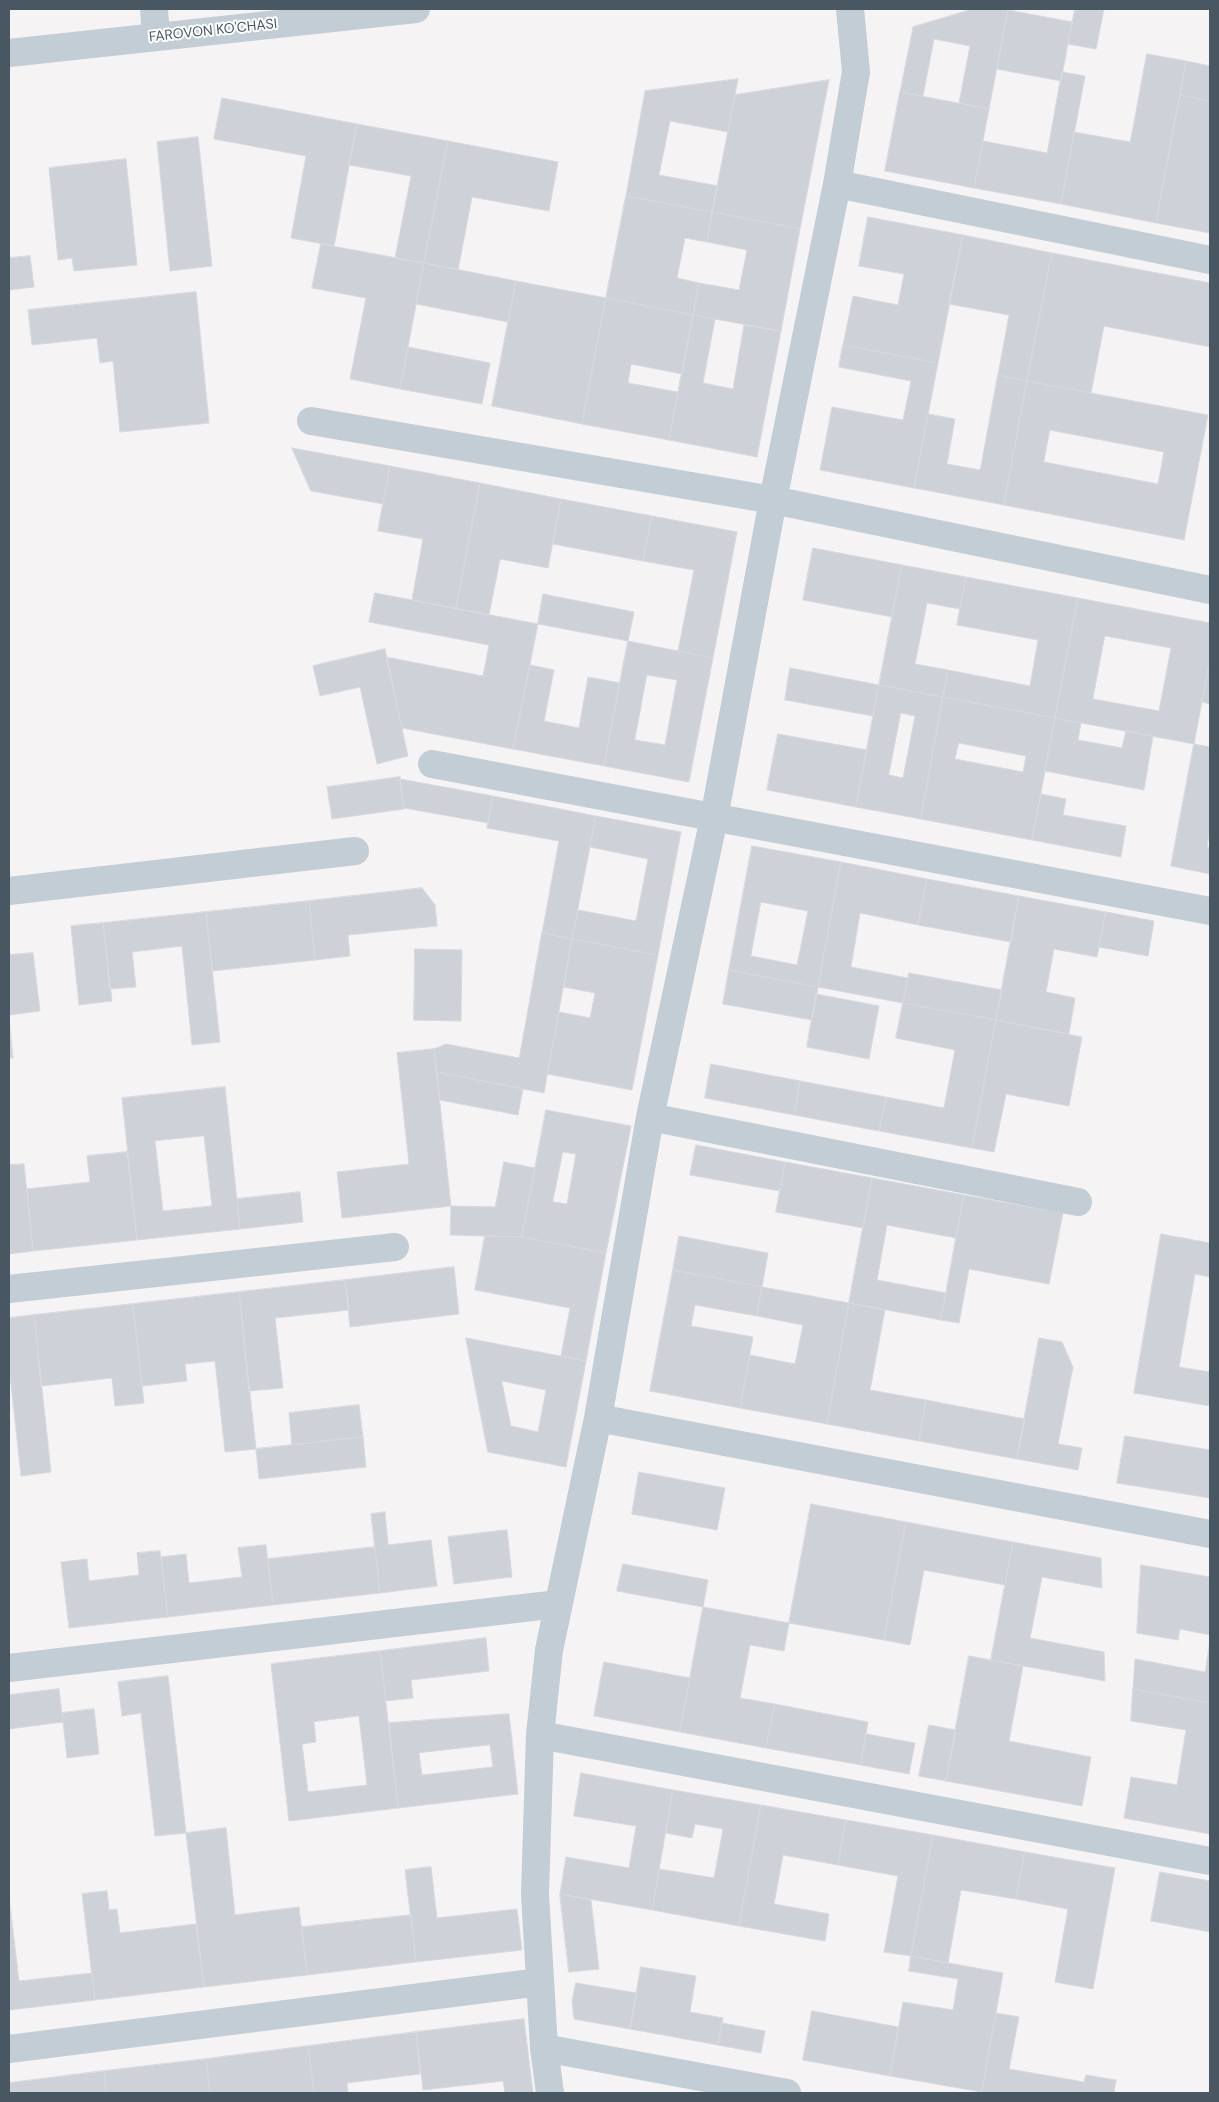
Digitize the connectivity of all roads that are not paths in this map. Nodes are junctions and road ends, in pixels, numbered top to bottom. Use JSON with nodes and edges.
{"nodes":[{"id":1,"x":154,"y":9,"type":"edge"},
{"id":2,"x":416,"y":9,"type":"edge"},
{"id":3,"x":850,"y":9,"type":"edge"},
{"id":4,"x":156,"y":37,"type":"junction"},
{"id":5,"x":9,"y":53,"type":"edge"},
{"id":6,"x":838,"y":184,"type":"junction"},
{"id":7,"x":1210,"y":260,"type":"edge"},
{"id":8,"x":311,"y":421,"type":"dead end"},
{"id":9,"x":773,"y":500,"type":"junction"},
{"id":10,"x":1210,"y":590,"type":"edge"},
{"id":11,"x":432,"y":764,"type":"dead end"},
{"id":12,"x":714,"y":818,"type":"junction"},
{"id":13,"x":355,"y":851,"type":"dead end"},
{"id":14,"x":9,"y":891,"type":"edge"},
{"id":15,"x":1210,"y":911,"type":"edge"},
{"id":16,"x":650,"y":1117,"type":"junction"},
{"id":17,"x":1078,"y":1202,"type":"dead end"},
{"id":18,"x":395,"y":1247,"type":"dead end"},
{"id":19,"x":9,"y":1289,"type":"edge"},
{"id":20,"x":598,"y":1418,"type":"junction"},
{"id":21,"x":1210,"y":1534,"type":"edge"},
{"id":22,"x":558,"y":1604,"type":"junction"},
{"id":23,"x":9,"y":1668,"type":"edge"},
{"id":24,"x":540,"y":1735,"type":"junction"},
{"id":25,"x":1210,"y":1861,"type":"edge"},
{"id":26,"x":540,"y":1982,"type":"junction"},
{"id":27,"x":544,"y":2048,"type":"junction"},
{"id":28,"x":9,"y":2049,"type":"edge"},
{"id":29,"x":550,"y":2093,"type":"edge"},
{"id":30,"x":787,"y":2093,"type":"edge"}],
"edges":[{"from":1,"to":4,"type":"street"},
{"from":2,"to":4,"type":"street","name":"FAROVON KO'CHASI"},
{"from":3,"to":6,"type":"street"},
{"from":4,"to":5,"type":"street","name":"FAROVON KO'CHASI"},
{"from":6,"to":7,"type":"street"},
{"from":6,"to":9,"type":"street"},
{"from":8,"to":9,"type":"street"},
{"from":9,"to":10,"type":"street"},
{"from":9,"to":12,"type":"street"},
{"from":11,"to":12,"type":"street"},
{"from":12,"to":15,"type":"street"},
{"from":12,"to":16,"type":"street"},
{"from":13,"to":14,"type":"street"},
{"from":16,"to":17,"type":"street"},
{"from":16,"to":20,"type":"street"},
{"from":18,"to":19,"type":"street"},
{"from":20,"to":21,"type":"street"},
{"from":20,"to":22,"type":"street"},
{"from":22,"to":23,"type":"street"},
{"from":22,"to":24,"type":"street"},
{"from":24,"to":25,"type":"street"},
{"from":24,"to":26,"type":"street"},
{"from":26,"to":27,"type":"street"},
{"from":26,"to":28,"type":"street"},
{"from":27,"to":29,"type":"street"},
{"from":27,"to":30,"type":"street"}]}
